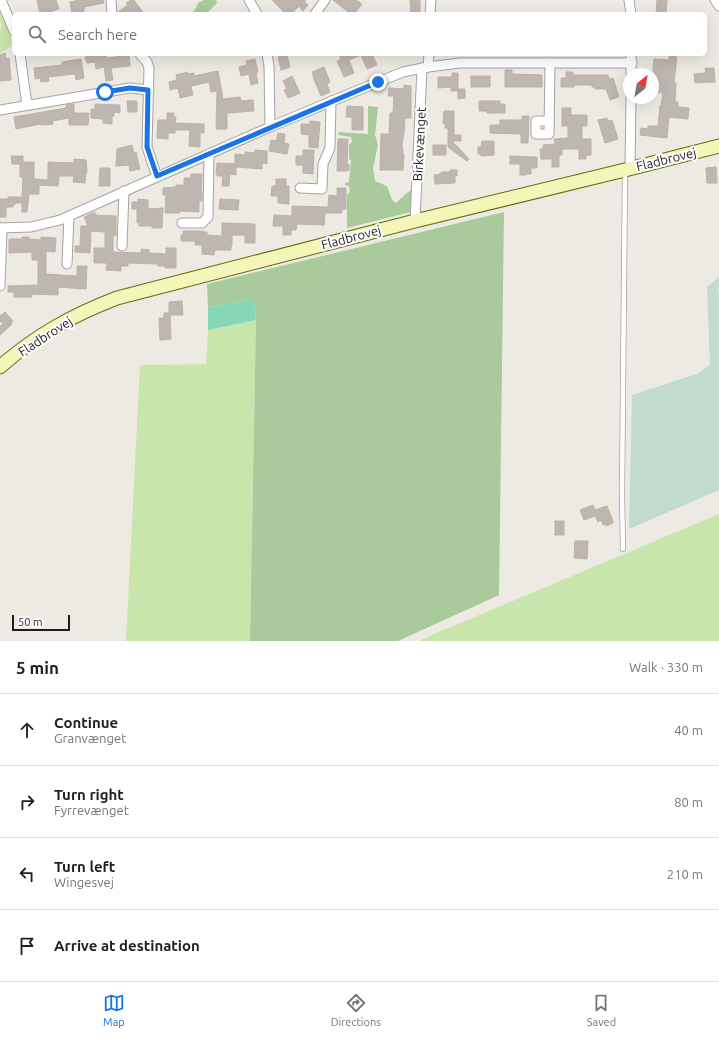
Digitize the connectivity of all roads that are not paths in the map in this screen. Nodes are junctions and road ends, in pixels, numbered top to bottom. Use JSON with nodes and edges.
{"nodes":[{"id":1,"x":1,"y":0,"type":"edge"},
{"id":2,"x":111,"y":0,"type":"edge"},
{"id":3,"x":249,"y":0,"type":"edge"},
{"id":4,"x":325,"y":0,"type":"edge"},
{"id":5,"x":431,"y":0,"type":"edge"},
{"id":6,"x":629,"y":0,"type":"edge"},
{"id":7,"x":715,"y":0,"type":"edge"},
{"id":8,"x":719,"y":6,"type":"edge"},
{"id":9,"x":112,"y":12,"type":"edge"},
{"id":10,"x":256,"y":12,"type":"edge"},
{"id":11,"x":316,"y":12,"type":"edge"},
{"id":12,"x":430,"y":12,"type":"edge"},
{"id":13,"x":631,"y":12,"type":"edge"},
{"id":14,"x":12,"y":26,"type":"edge"},
{"id":15,"x":20,"y":56,"type":"edge"},
{"id":16,"x":142,"y":56,"type":"edge"},
{"id":17,"x":267,"y":56,"type":"edge"},
{"id":18,"x":428,"y":56,"type":"edge"},
{"id":19,"x":632,"y":59,"type":"edge"},
{"id":20,"x":550,"y":63,"type":"junction"},
{"id":21,"x":425,"y":68,"type":"junction"},
{"id":22,"x":148,"y":90,"type":"junction"},
{"id":23,"x":331,"y":101,"type":"junction"},
{"id":24,"x":631,"y":104,"type":"edge"},
{"id":25,"x":27,"y":105,"type":"junction"},
{"id":26,"x":0,"y":110,"type":"edge"},
{"id":27,"x":549,"y":121,"type":"dead end"},
{"id":28,"x":270,"y":127,"type":"junction"},
{"id":29,"x":719,"y":146,"type":"edge"},
{"id":30,"x":209,"y":154,"type":"junction"},
{"id":31,"x":628,"y":169,"type":"junction"},
{"id":32,"x":157,"y":176,"type":"junction"},
{"id":33,"x":300,"y":188,"type":"dead end"},
{"id":34,"x":124,"y":191,"type":"junction"},
{"id":35,"x":69,"y":216,"type":"junction"},
{"id":36,"x":415,"y":221,"type":"junction"},
{"id":37,"x":182,"y":223,"type":"dead end"},
{"id":38,"x":1,"y":228,"type":"edge"},
{"id":39,"x":122,"y":246,"type":"dead end"},
{"id":40,"x":67,"y":264,"type":"dead end"},
{"id":41,"x":0,"y":286,"type":"edge"},
{"id":42,"x":0,"y":367,"type":"edge"},
{"id":43,"x":622,"y":549,"type":"dead end"}],
"edges":[{"from":1,"to":14,"type":"street"},
{"from":2,"to":9,"type":"street"},
{"from":3,"to":10,"type":"street"},
{"from":4,"to":11,"type":"street"},
{"from":5,"to":12,"type":"street"},
{"from":6,"to":13,"type":"street"},
{"from":7,"to":8,"type":"street"},
{"from":15,"to":25,"type":"street"},
{"from":16,"to":22,"type":"street"},
{"from":17,"to":28,"type":"street"},
{"from":18,"to":21,"type":"street","name":"Birkevænget"},
{"from":19,"to":20,"type":"street"},
{"from":20,"to":21,"type":"street"},
{"from":20,"to":27,"type":"street"},
{"from":21,"to":23,"type":"street"},
{"from":21,"to":36,"type":"street","name":"Birkevænget"},
{"from":22,"to":25,"type":"street"},
{"from":22,"to":32,"type":"street"},
{"from":23,"to":28,"type":"street"},
{"from":23,"to":33,"type":"street"},
{"from":24,"to":31,"type":"street"},
{"from":25,"to":26,"type":"street"},
{"from":28,"to":30,"type":"street"},
{"from":29,"to":31,"type":"main road","name":"Fladbrovej"},
{"from":30,"to":32,"type":"street"},
{"from":30,"to":37,"type":"street"},
{"from":31,"to":36,"type":"main road","name":"Fladbrovej"},
{"from":31,"to":43,"type":"lane"},
{"from":32,"to":34,"type":"street"},
{"from":34,"to":35,"type":"street"},
{"from":34,"to":39,"type":"street"},
{"from":35,"to":38,"type":"street"},
{"from":35,"to":40,"type":"street"},
{"from":36,"to":42,"type":"main road","name":"Fladbrovej"},
{"from":38,"to":41,"type":"street"}]}
